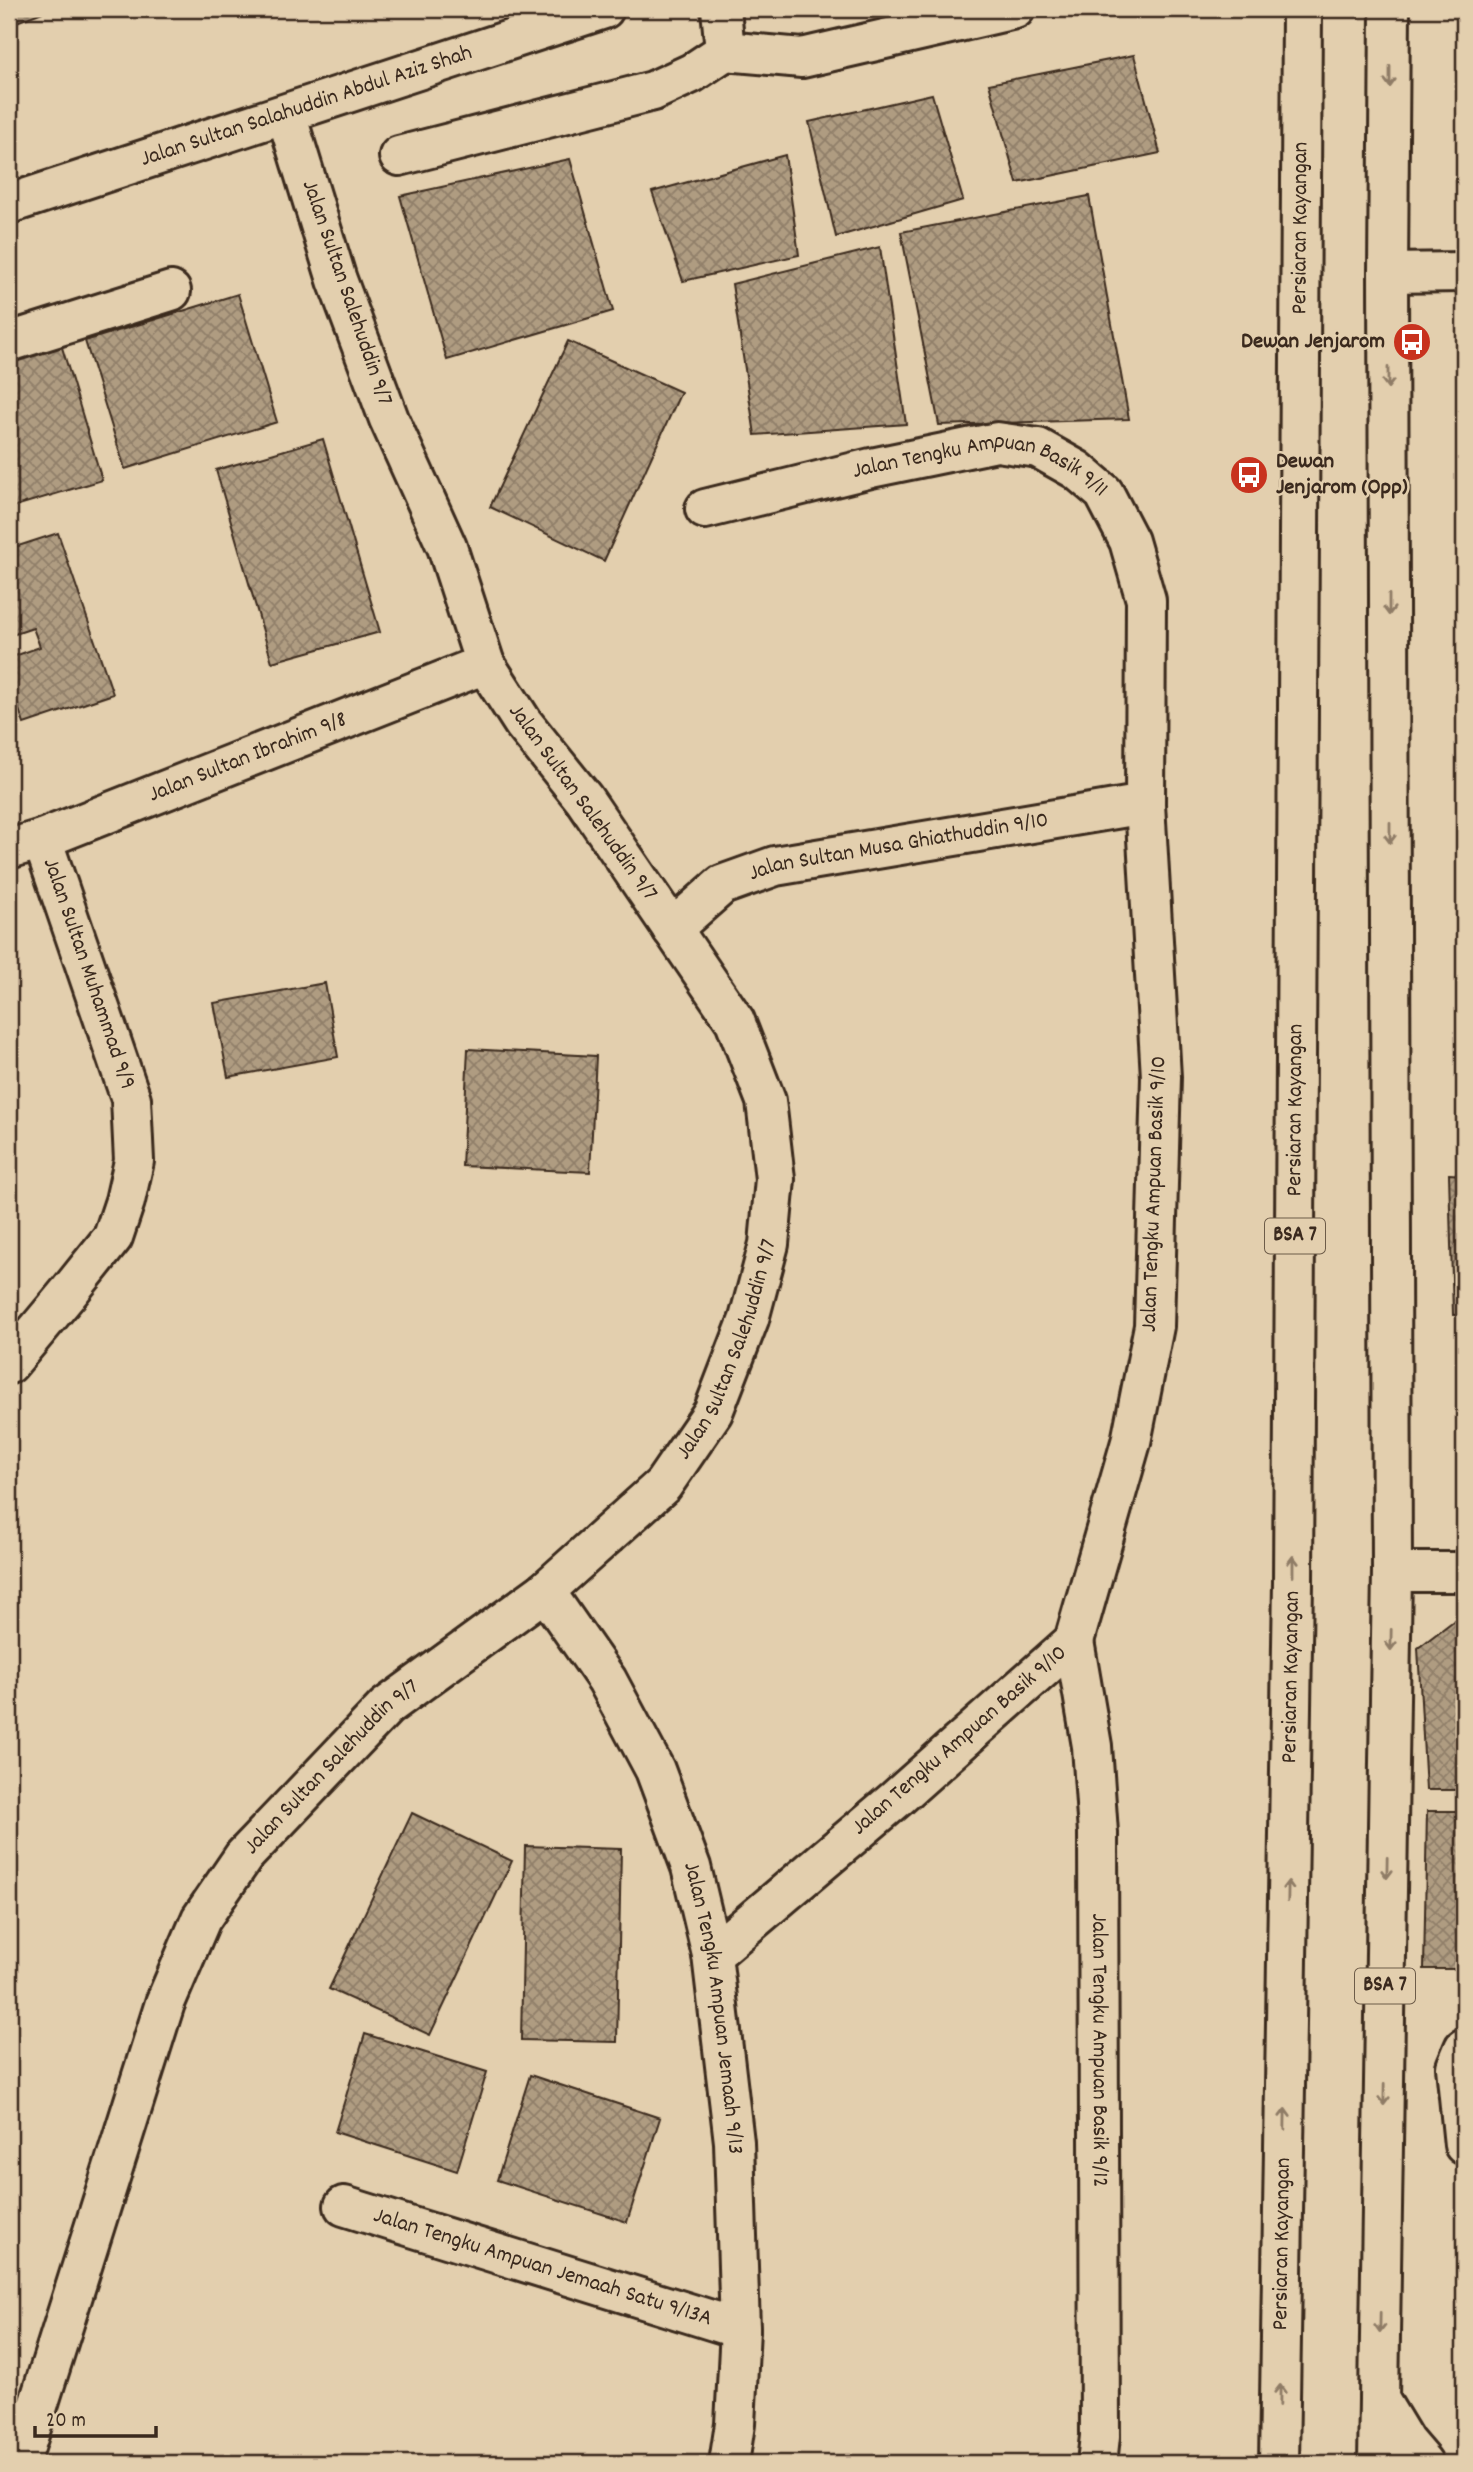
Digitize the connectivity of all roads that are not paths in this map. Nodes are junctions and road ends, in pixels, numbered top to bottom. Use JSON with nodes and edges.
{"nodes":[{"id":1,"x":604,"y":9,"type":"edge"},
{"id":2,"x":721,"y":9,"type":"edge"},
{"id":3,"x":1015,"y":9,"type":"edge"},
{"id":4,"x":1302,"y":9,"type":"edge"},
{"id":5,"x":1390,"y":9,"type":"edge"},
{"id":6,"x":725,"y":51,"type":"junction"},
{"id":7,"x":286,"y":114,"type":"junction"},
{"id":8,"x":399,"y":156,"type":"dead end"},
{"id":9,"x":9,"y":204,"type":"edge"},
{"id":10,"x":1464,"y":272,"type":"edge"},
{"id":11,"x":1388,"y":273,"type":"junction"},
{"id":12,"x":171,"y":291,"type":"dead end"},
{"id":13,"x":9,"y":342,"type":"edge"},
{"id":14,"x":705,"y":509,"type":"dead end"},
{"id":15,"x":485,"y":664,"type":"junction"},
{"id":16,"x":1145,"y":804,"type":"junction"},
{"id":17,"x":25,"y":844,"type":"edge"},
{"id":18,"x":672,"y":929,"type":"junction"},
{"id":19,"x":9,"y":1364,"type":"edge"},
{"id":20,"x":1392,"y":1572,"type":"junction"},
{"id":21,"x":1464,"y":1572,"type":"edge"},
{"id":22,"x":545,"y":1591,"type":"junction"},
{"id":23,"x":1074,"y":1641,"type":"junction"},
{"id":24,"x":712,"y":1955,"type":"junction"},
{"id":25,"x":1464,"y":2049,"type":"edge"},
{"id":26,"x":1464,"y":2145,"type":"edge"},
{"id":27,"x":344,"y":2206,"type":"dead end"},
{"id":28,"x":740,"y":2329,"type":"junction"},
{"id":29,"x":1379,"y":2399,"type":"junction"},
{"id":30,"x":20,"y":2463,"type":"edge"},
{"id":31,"x":729,"y":2463,"type":"edge"},
{"id":32,"x":1097,"y":2463,"type":"edge"},
{"id":33,"x":1279,"y":2463,"type":"edge"},
{"id":34,"x":1378,"y":2463,"type":"edge"},
{"id":35,"x":1423,"y":2463,"type":"edge"}],
"edges":[{"from":1,"to":7,"type":"street","name":"Jalan Sultan Salahuddin Abdul Aziz Shah"},
{"from":2,"to":6,"type":"street"},
{"from":3,"to":6,"type":"street"},
{"from":33,"to":4,"type":"street","name":"Persiaran Kayangan","number":"BSA 7","one_way":true},
{"from":5,"to":11,"type":"street","number":"BSA 7","one_way":true},
{"from":6,"to":8,"type":"street"},
{"from":7,"to":9,"type":"street","name":"Jalan Sultan Salahuddin Abdul Aziz Shah"},
{"from":7,"to":15,"type":"street","name":"Jalan Sultan Salehuddin 9/7"},
{"from":10,"to":11,"type":"street"},
{"from":11,"to":20,"type":"street","number":"BSA 7","one_way":true},
{"from":12,"to":13,"type":"street"},
{"from":14,"to":16,"type":"street","name":"Jalan Tengku Ampuan Basik 9/11"},
{"from":15,"to":17,"type":"street","name":"Jalan Sultan Ibrahim 9/8"},
{"from":15,"to":18,"type":"street","name":"Jalan Sultan Salehuddin 9/7"},
{"from":16,"to":18,"type":"street","name":"Jalan Sultan Musa Ghiathuddin 9/10"},
{"from":16,"to":23,"type":"street","name":"Jalan Tengku Ampuan Basik 9/10"},
{"from":17,"to":19,"type":"street","name":"Jalan Sultan Muhammad 9/9"},
{"from":18,"to":22,"type":"street","name":"Jalan Sultan Salehuddin 9/7"},
{"from":20,"to":21,"type":"street"},
{"from":20,"to":29,"type":"street","number":"BSA 7","one_way":true},
{"from":22,"to":24,"type":"street","name":"Jalan Tengku Ampuan Jemaah 9/13"},
{"from":22,"to":30,"type":"street","name":"Jalan Sultan Salehuddin 9/7"},
{"from":23,"to":24,"type":"street","name":"Jalan Tengku Ampuan Basik 9/10"},
{"from":23,"to":32,"type":"street","name":"Jalan Tengku Ampuan Basik 9/12"},
{"from":24,"to":28,"type":"street","name":"Jalan Tengku Ampuan Jemaah 9/13"},
{"from":25,"to":26,"type":"street"},
{"from":27,"to":28,"type":"street","name":"Jalan Tengku Ampuan Jemaah Satu 9/13A"},
{"from":28,"to":31,"type":"street","name":"Jalan Tengku Ampuan Jemaah 9/13"},
{"from":29,"to":34,"type":"street","number":"BSA 7"},
{"from":29,"to":35,"type":"street"}]}
